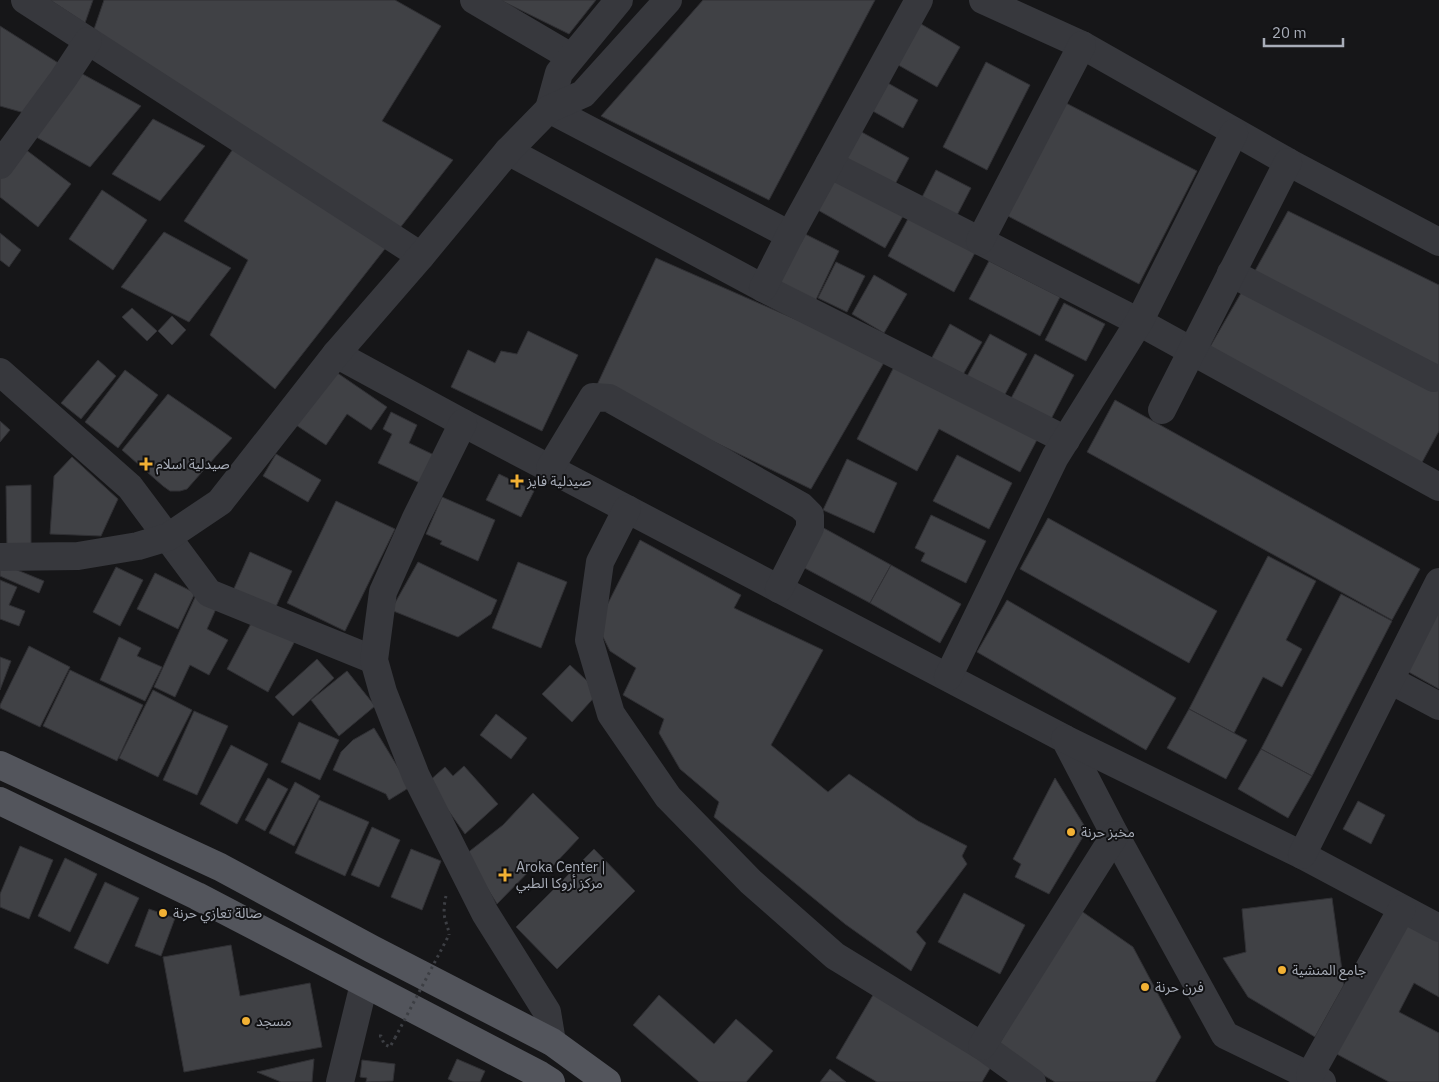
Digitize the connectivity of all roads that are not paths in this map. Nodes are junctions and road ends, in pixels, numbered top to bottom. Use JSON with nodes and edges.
{"nodes":[{"id":1,"x":25,"y":0,"type":"edge"},
{"id":2,"x":474,"y":0,"type":"edge"},
{"id":3,"x":619,"y":0,"type":"edge"},
{"id":4,"x":668,"y":0,"type":"edge"},
{"id":5,"x":919,"y":0,"type":"edge"},
{"id":6,"x":983,"y":0,"type":"edge"},
{"id":7,"x":88,"y":41,"type":"junction"},
{"id":8,"x":1082,"y":45,"type":"junction"},
{"id":9,"x":571,"y":57,"type":"junction"},
{"id":10,"x":549,"y":109,"type":"junction"},
{"id":11,"x":1234,"y":132,"type":"junction"},
{"id":12,"x":508,"y":152,"type":"junction"},
{"id":13,"x":1288,"y":162,"type":"junction"},
{"id":14,"x":829,"y":164,"type":"junction"},
{"id":15,"x":0,"y":166,"type":"edge"},
{"id":16,"x":790,"y":235,"type":"junction"},
{"id":17,"x":980,"y":241,"type":"junction"},
{"id":18,"x":1439,"y":242,"type":"edge"},
{"id":19,"x":421,"y":256,"type":"junction"},
{"id":20,"x":1231,"y":273,"type":"junction"},
{"id":21,"x":763,"y":288,"type":"junction"},
{"id":22,"x":1139,"y":322,"type":"junction"},
{"id":23,"x":1193,"y":351,"type":"junction"},
{"id":24,"x":336,"y":354,"type":"junction"},
{"id":25,"x":0,"y":372,"type":"edge"},
{"id":26,"x":1434,"y":378,"type":"dead end"},
{"id":27,"x":1162,"y":410,"type":"dead end"},
{"id":28,"x":463,"y":423,"type":"junction"},
{"id":29,"x":1066,"y":440,"type":"junction"},
{"id":30,"x":550,"y":468,"type":"junction"},
{"id":31,"x":1439,"y":487,"type":"edge"},
{"id":32,"x":627,"y":509,"type":"junction"},
{"id":33,"x":168,"y":537,"type":"junction"},
{"id":34,"x":0,"y":557,"type":"edge"},
{"id":35,"x":1439,"y":582,"type":"edge"},
{"id":36,"x":779,"y":589,"type":"junction"},
{"id":37,"x":374,"y":660,"type":"junction"},
{"id":38,"x":948,"y":677,"type":"junction"},
{"id":39,"x":1390,"y":680,"type":"junction"},
{"id":40,"x":1439,"y":706,"type":"edge"},
{"id":41,"x":1065,"y":739,"type":"junction"},
{"id":42,"x":0,"y":765,"type":"edge"},
{"id":43,"x":0,"y":801,"type":"edge"},
{"id":44,"x":1114,"y":835,"type":"junction"},
{"id":45,"x":1302,"y":855,"type":"junction"},
{"id":46,"x":1402,"y":909,"type":"junction"},
{"id":47,"x":1439,"y":928,"type":"edge"},
{"id":48,"x":364,"y":984,"type":"junction"},
{"id":49,"x":552,"y":1042,"type":"junction"},
{"id":50,"x":982,"y":1046,"type":"junction"},
{"id":51,"x":1316,"y":1079,"type":"edge"},
{"id":52,"x":340,"y":1082,"type":"edge"},
{"id":53,"x":551,"y":1082,"type":"edge"},
{"id":54,"x":607,"y":1082,"type":"edge"},
{"id":55,"x":1032,"y":1082,"type":"edge"}],
"edges":[{"from":1,"to":7,"type":"street"},
{"from":2,"to":9,"type":"street"},
{"from":3,"to":9,"type":"street"},
{"from":4,"to":10,"type":"street"},
{"from":5,"to":14,"type":"street"},
{"from":6,"to":8,"type":"street"},
{"from":7,"to":15,"type":"street"},
{"from":7,"to":19,"type":"street"},
{"from":8,"to":11,"type":"street"},
{"from":8,"to":17,"type":"street"},
{"from":9,"to":10,"type":"street"},
{"from":10,"to":12,"type":"street"},
{"from":10,"to":16,"type":"street"},
{"from":11,"to":13,"type":"street"},
{"from":11,"to":22,"type":"street"},
{"from":12,"to":19,"type":"street"},
{"from":12,"to":21,"type":"street"},
{"from":13,"to":18,"type":"street"},
{"from":13,"to":20,"type":"street"},
{"from":14,"to":16,"type":"street"},
{"from":14,"to":17,"type":"street"},
{"from":16,"to":21,"type":"street"},
{"from":17,"to":22,"type":"street"},
{"from":19,"to":24,"type":"street"},
{"from":20,"to":23,"type":"street"},
{"from":20,"to":26,"type":"street"},
{"from":21,"to":29,"type":"street"},
{"from":22,"to":23,"type":"street"},
{"from":22,"to":29,"type":"street"},
{"from":23,"to":27,"type":"street"},
{"from":23,"to":31,"type":"street"},
{"from":24,"to":28,"type":"street"},
{"from":24,"to":33,"type":"street"},
{"from":25,"to":33,"type":"street"},
{"from":28,"to":30,"type":"street"},
{"from":28,"to":37,"type":"street"},
{"from":29,"to":38,"type":"street"},
{"from":30,"to":32,"type":"street"},
{"from":30,"to":36,"type":"street"},
{"from":32,"to":36,"type":"street"},
{"from":32,"to":50,"type":"street"},
{"from":33,"to":34,"type":"street"},
{"from":33,"to":37,"type":"street"},
{"from":35,"to":39,"type":"street"},
{"from":36,"to":38,"type":"street"},
{"from":37,"to":49,"type":"street"},
{"from":38,"to":41,"type":"street"},
{"from":39,"to":40,"type":"street"},
{"from":39,"to":45,"type":"street"},
{"from":41,"to":44,"type":"street"},
{"from":41,"to":45,"type":"street"},
{"from":42,"to":49,"type":"main road"},
{"from":43,"to":48,"type":"main road"},
{"from":44,"to":50,"type":"street"},
{"from":44,"to":51,"type":"street"},
{"from":45,"to":46,"type":"street"},
{"from":46,"to":47,"type":"street"},
{"from":46,"to":51,"type":"street"},
{"from":48,"to":52,"type":"street"},
{"from":48,"to":53,"type":"main road"},
{"from":49,"to":54,"type":"main road"},
{"from":50,"to":55,"type":"street"}]}
